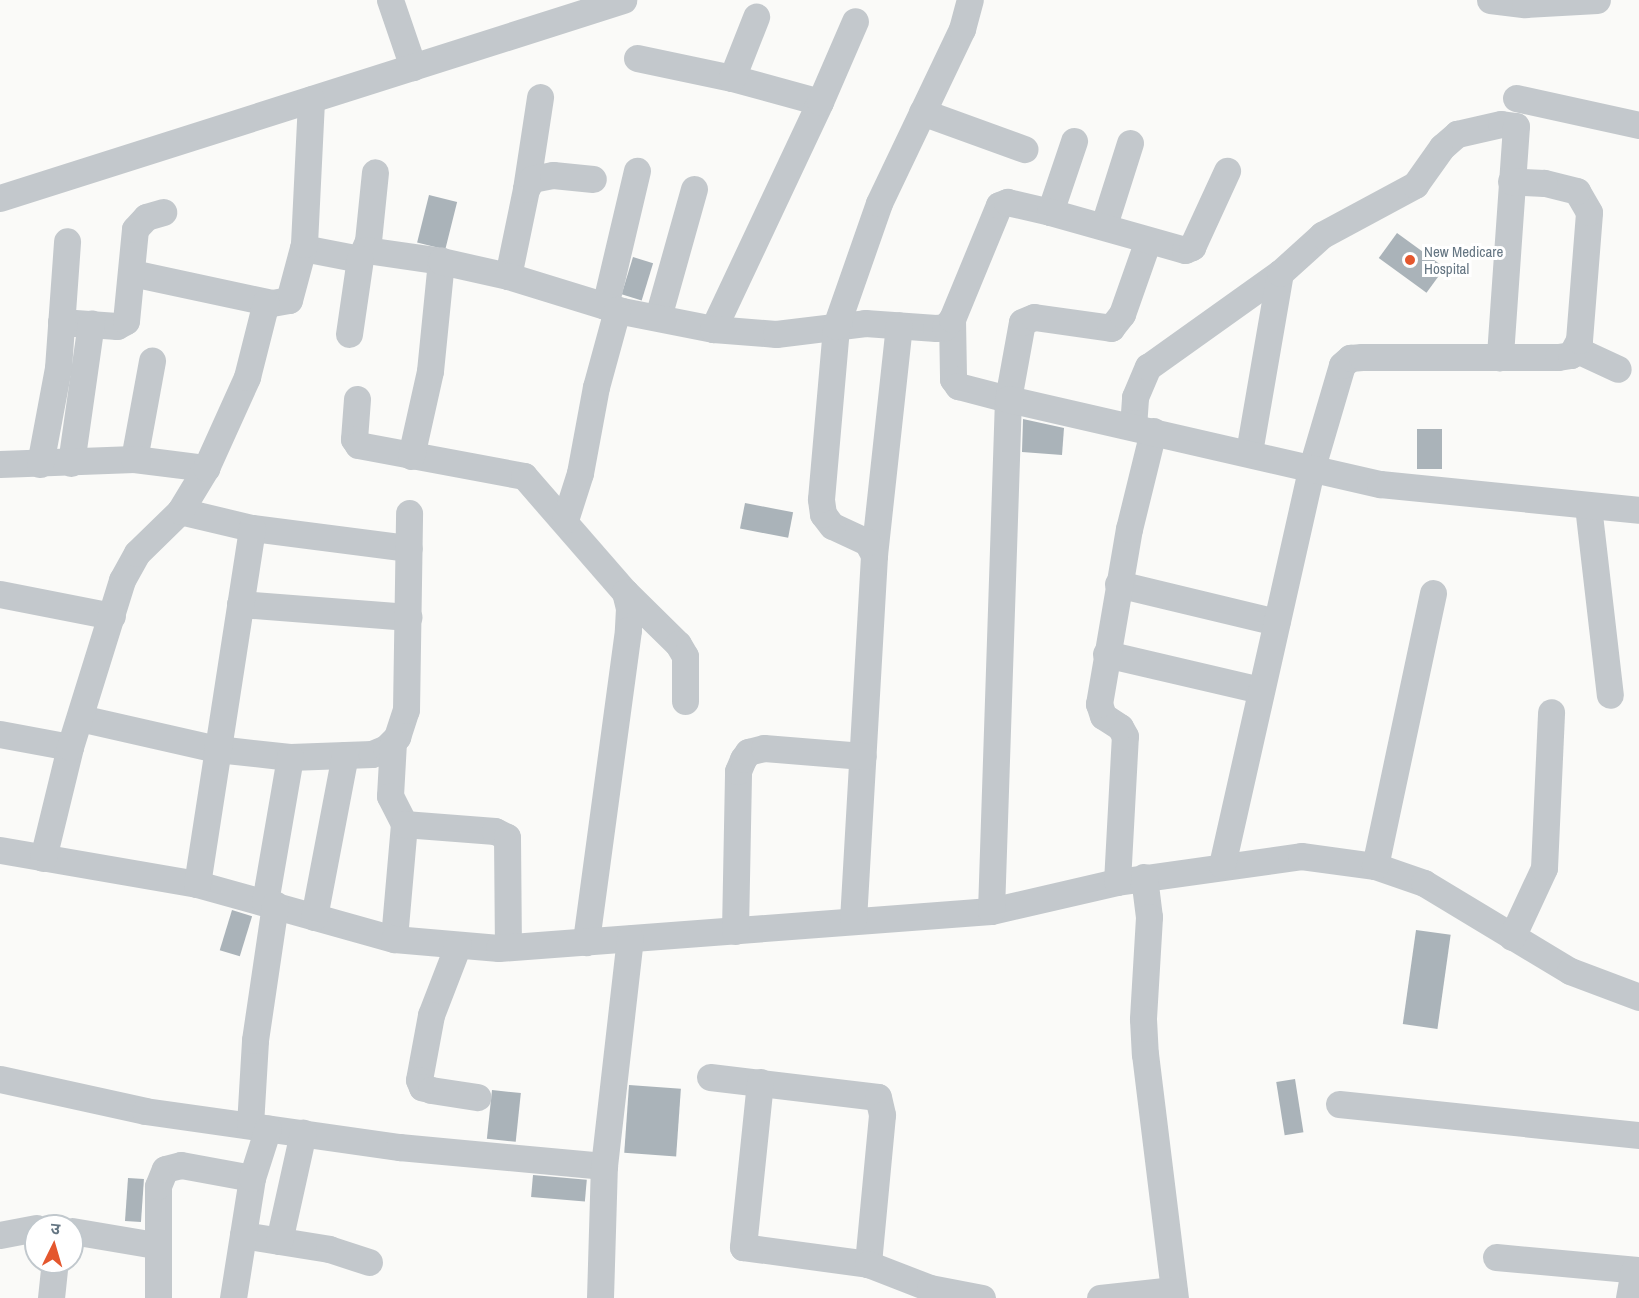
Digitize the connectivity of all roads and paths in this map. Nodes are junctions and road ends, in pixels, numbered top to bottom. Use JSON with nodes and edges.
{"nodes":[{"id":1,"x":390,"y":0,"type":"edge"},
{"id":2,"x":623,"y":0,"type":"edge"},
{"id":3,"x":970,"y":0,"type":"edge"},
{"id":4,"x":1490,"y":0,"type":"edge"},
{"id":5,"x":1597,"y":0,"type":"edge"},
{"id":6,"x":756,"y":17,"type":"dead end"},
{"id":7,"x":855,"y":21,"type":"dead end"},
{"id":8,"x":637,"y":58,"type":"dead end"},
{"id":9,"x":413,"y":67,"type":"junction"},
{"id":10,"x":732,"y":78,"type":"junction"},
{"id":11,"x":540,"y":97,"type":"dead end"},
{"id":12,"x":1516,"y":98,"type":"dead end"},
{"id":13,"x":311,"y":99,"type":"junction"},
{"id":14,"x":820,"y":102,"type":"junction"},
{"id":15,"x":922,"y":112,"type":"junction"},
{"id":16,"x":1639,"y":125,"type":"edge"},
{"id":17,"x":1074,"y":141,"type":"dead end"},
{"id":18,"x":1130,"y":143,"type":"dead end"},
{"id":19,"x":1024,"y":149,"type":"dead end"},
{"id":20,"x":637,"y":171,"type":"dead end"},
{"id":21,"x":1227,"y":171,"type":"dead end"},
{"id":22,"x":375,"y":172,"type":"dead end"},
{"id":23,"x":593,"y":179,"type":"dead end"},
{"id":24,"x":1511,"y":181,"type":"junction"},
{"id":25,"x":526,"y":189,"type":"junction"},
{"id":26,"x":694,"y":189,"type":"dead end"},
{"id":27,"x":0,"y":198,"type":"edge"},
{"id":28,"x":163,"y":212,"type":"dead end"},
{"id":29,"x":1050,"y":212,"type":"junction"},
{"id":30,"x":1104,"y":225,"type":"junction"},
{"id":31,"x":1148,"y":240,"type":"junction"},
{"id":32,"x":67,"y":241,"type":"dead end"},
{"id":33,"x":303,"y":248,"type":"junction"},
{"id":34,"x":363,"y":254,"type":"junction"},
{"id":35,"x":441,"y":261,"type":"junction"},
{"id":36,"x":132,"y":273,"type":"junction"},
{"id":37,"x":1281,"y":273,"type":"junction"},
{"id":38,"x":508,"y":276,"type":"junction"},
{"id":39,"x":266,"y":302,"type":"junction"},
{"id":40,"x":611,"y":308,"type":"junction"},
{"id":41,"x":658,"y":317,"type":"junction"},
{"id":42,"x":952,"y":320,"type":"junction"},
{"id":43,"x":62,"y":322,"type":"junction"},
{"id":44,"x":91,"y":323,"type":"junction"},
{"id":45,"x":899,"y":325,"type":"junction"},
{"id":46,"x":836,"y":326,"type":"junction"},
{"id":47,"x":713,"y":329,"type":"junction"},
{"id":48,"x":349,"y":334,"type":"dead end"},
{"id":49,"x":1575,"y":350,"type":"junction"},
{"id":50,"x":1500,"y":357,"type":"junction"},
{"id":51,"x":152,"y":361,"type":"dead end"},
{"id":52,"x":1618,"y":369,"type":"dead end"},
{"id":53,"x":357,"y":399,"type":"dead end"},
{"id":54,"x":1008,"y":399,"type":"junction"},
{"id":55,"x":1143,"y":429,"type":"junction"},
{"id":56,"x":1249,"y":452,"type":"junction"},
{"id":57,"x":411,"y":456,"type":"junction"},
{"id":58,"x":134,"y":459,"type":"junction"},
{"id":59,"x":71,"y":463,"type":"junction"},
{"id":60,"x":40,"y":464,"type":"junction"},
{"id":61,"x":0,"y":465,"type":"edge"},
{"id":62,"x":1312,"y":467,"type":"junction"},
{"id":63,"x":206,"y":468,"type":"junction"},
{"id":64,"x":1588,"y":506,"type":"junction"},
{"id":65,"x":1639,"y":510,"type":"edge"},
{"id":66,"x":180,"y":511,"type":"junction"},
{"id":67,"x":409,"y":513,"type":"dead end"},
{"id":68,"x":565,"y":520,"type":"junction"},
{"id":69,"x":252,"y":528,"type":"junction"},
{"id":70,"x":409,"y":548,"type":"junction"},
{"id":71,"x":874,"y":555,"type":"junction"},
{"id":72,"x":1118,"y":584,"type":"junction"},
{"id":73,"x":625,"y":592,"type":"junction"},
{"id":74,"x":1433,"y":593,"type":"dead end"},
{"id":75,"x":0,"y":594,"type":"edge"},
{"id":76,"x":240,"y":604,"type":"junction"},
{"id":77,"x":112,"y":616,"type":"junction"},
{"id":78,"x":408,"y":617,"type":"junction"},
{"id":79,"x":1276,"y":622,"type":"junction"},
{"id":80,"x":1106,"y":654,"type":"junction"},
{"id":81,"x":1261,"y":690,"type":"junction"},
{"id":82,"x":1610,"y":695,"type":"dead end"},
{"id":83,"x":685,"y":701,"type":"dead end"},
{"id":84,"x":1551,"y":712,"type":"dead end"},
{"id":85,"x":80,"y":718,"type":"junction"},
{"id":86,"x":0,"y":734,"type":"edge"},
{"id":87,"x":393,"y":742,"type":"junction"},
{"id":88,"x":70,"y":747,"type":"junction"},
{"id":89,"x":217,"y":748,"type":"junction"},
{"id":90,"x":345,"y":755,"type":"junction"},
{"id":91,"x":863,"y":756,"type":"junction"},
{"id":92,"x":290,"y":757,"type":"junction"},
{"id":93,"x":404,"y":824,"type":"junction"},
{"id":94,"x":0,"y":850,"type":"edge"},
{"id":95,"x":43,"y":858,"type":"junction"},
{"id":96,"x":1222,"y":865,"type":"junction"},
{"id":97,"x":1375,"y":866,"type":"junction"},
{"id":98,"x":1144,"y":878,"type":"junction"},
{"id":99,"x":1117,"y":882,"type":"junction"},
{"id":100,"x":196,"y":884,"type":"junction"},
{"id":101,"x":270,"y":903,"type":"junction"},
{"id":102,"x":991,"y":911,"type":"junction"},
{"id":103,"x":314,"y":917,"type":"junction"},
{"id":104,"x":853,"y":920,"type":"junction"},
{"id":105,"x":735,"y":931,"type":"junction"},
{"id":106,"x":1512,"y":937,"type":"junction"},
{"id":107,"x":630,"y":938,"type":"junction"},
{"id":108,"x":394,"y":939,"type":"junction"},
{"id":109,"x":586,"y":942,"type":"junction"},
{"id":110,"x":458,"y":945,"type":"junction"},
{"id":111,"x":508,"y":947,"type":"junction"},
{"id":112,"x":1639,"y":996,"type":"edge"},
{"id":113,"x":710,"y":1077,"type":"dead end"},
{"id":114,"x":0,"y":1079,"type":"edge"},
{"id":115,"x":760,"y":1083,"type":"junction"},
{"id":116,"x":477,"y":1097,"type":"dead end"},
{"id":117,"x":1339,"y":1104,"type":"dead end"},
{"id":118,"x":259,"y":1126,"type":"junction"},
{"id":119,"x":303,"y":1132,"type":"junction"},
{"id":120,"x":1639,"y":1135,"type":"edge"},
{"id":121,"x":604,"y":1166,"type":"junction"},
{"id":122,"x":252,"y":1178,"type":"junction"},
{"id":123,"x":24,"y":1230,"type":"edge"},
{"id":124,"x":84,"y":1233,"type":"edge"},
{"id":125,"x":0,"y":1234,"type":"edge"},
{"id":126,"x":243,"y":1235,"type":"junction"},
{"id":127,"x":279,"y":1241,"type":"junction"},
{"id":128,"x":155,"y":1245,"type":"junction"},
{"id":129,"x":1496,"y":1257,"type":"dead end"},
{"id":130,"x":369,"y":1262,"type":"dead end"},
{"id":131,"x":868,"y":1264,"type":"junction"},
{"id":132,"x":1637,"y":1270,"type":"edge"},
{"id":133,"x":54,"y":1274,"type":"edge"},
{"id":134,"x":1174,"y":1294,"type":"edge"},
{"id":135,"x":164,"y":1297,"type":"edge"},
{"id":136,"x":51,"y":1298,"type":"edge"},
{"id":137,"x":233,"y":1298,"type":"edge"},
{"id":138,"x":600,"y":1298,"type":"edge"},
{"id":139,"x":982,"y":1298,"type":"edge"},
{"id":140,"x":1101,"y":1298,"type":"edge"},
{"id":141,"x":1629,"y":1298,"type":"edge"}],
"edges":[{"from":1,"to":9,"type":"street"},
{"from":2,"to":9,"type":"street"},
{"from":3,"to":15,"type":"street"},
{"from":4,"to":5,"type":"street"},
{"from":6,"to":10,"type":"street"},
{"from":7,"to":14,"type":"street"},
{"from":8,"to":10,"type":"street"},
{"from":9,"to":13,"type":"street"},
{"from":10,"to":14,"type":"street"},
{"from":11,"to":25,"type":"street"},
{"from":12,"to":16,"type":"street"},
{"from":13,"to":27,"type":"street"},
{"from":13,"to":33,"type":"street"},
{"from":14,"to":47,"type":"street"},
{"from":15,"to":19,"type":"street"},
{"from":15,"to":46,"type":"street"},
{"from":17,"to":29,"type":"street"},
{"from":18,"to":30,"type":"street"},
{"from":20,"to":40,"type":"street"},
{"from":21,"to":31,"type":"street"},
{"from":22,"to":34,"type":"street"},
{"from":23,"to":25,"type":"street"},
{"from":24,"to":37,"type":"street"},
{"from":24,"to":49,"type":"street"},
{"from":24,"to":50,"type":"street"},
{"from":25,"to":38,"type":"street"},
{"from":26,"to":41,"type":"street"},
{"from":28,"to":36,"type":"street"},
{"from":29,"to":30,"type":"street"},
{"from":29,"to":42,"type":"street"},
{"from":30,"to":31,"type":"street"},
{"from":31,"to":54,"type":"street"},
{"from":32,"to":43,"type":"street"},
{"from":33,"to":34,"type":"street"},
{"from":33,"to":39,"type":"street"},
{"from":34,"to":35,"type":"street"},
{"from":34,"to":48,"type":"street"},
{"from":35,"to":38,"type":"street"},
{"from":35,"to":57,"type":"street"},
{"from":36,"to":39,"type":"street"},
{"from":36,"to":44,"type":"street"},
{"from":37,"to":55,"type":"street"},
{"from":37,"to":56,"type":"street"},
{"from":38,"to":40,"type":"street"},
{"from":39,"to":63,"type":"street"},
{"from":40,"to":41,"type":"street"},
{"from":40,"to":68,"type":"street"},
{"from":41,"to":47,"type":"street"},
{"from":42,"to":45,"type":"street"},
{"from":42,"to":54,"type":"street"},
{"from":43,"to":44,"type":"street"},
{"from":43,"to":60,"type":"street"},
{"from":44,"to":59,"type":"street"},
{"from":45,"to":46,"type":"street"},
{"from":45,"to":71,"type":"street"},
{"from":46,"to":47,"type":"street"},
{"from":46,"to":71,"type":"street"},
{"from":49,"to":50,"type":"street"},
{"from":49,"to":52,"type":"street"},
{"from":50,"to":62,"type":"street"},
{"from":51,"to":58,"type":"street"},
{"from":53,"to":57,"type":"street"},
{"from":54,"to":55,"type":"street"},
{"from":54,"to":102,"type":"street"},
{"from":55,"to":56,"type":"street"},
{"from":55,"to":72,"type":"street"},
{"from":56,"to":62,"type":"street"},
{"from":57,"to":68,"type":"street"},
{"from":58,"to":59,"type":"street"},
{"from":58,"to":63,"type":"street"},
{"from":59,"to":60,"type":"street"},
{"from":60,"to":61,"type":"street"},
{"from":62,"to":64,"type":"street"},
{"from":62,"to":79,"type":"street"},
{"from":63,"to":66,"type":"street"},
{"from":64,"to":65,"type":"street"},
{"from":64,"to":82,"type":"street"},
{"from":66,"to":69,"type":"street"},
{"from":66,"to":77,"type":"street"},
{"from":67,"to":70,"type":"street"},
{"from":68,"to":73,"type":"street"},
{"from":69,"to":70,"type":"street"},
{"from":69,"to":76,"type":"street"},
{"from":70,"to":78,"type":"street"},
{"from":71,"to":91,"type":"street"},
{"from":72,"to":79,"type":"street"},
{"from":72,"to":80,"type":"street"},
{"from":73,"to":83,"type":"street"},
{"from":73,"to":109,"type":"street"},
{"from":74,"to":97,"type":"street"},
{"from":75,"to":77,"type":"street"},
{"from":76,"to":78,"type":"street"},
{"from":76,"to":89,"type":"street"},
{"from":77,"to":85,"type":"street"},
{"from":78,"to":87,"type":"street"},
{"from":79,"to":81,"type":"street"},
{"from":80,"to":81,"type":"street"},
{"from":80,"to":99,"type":"street"},
{"from":81,"to":96,"type":"street"},
{"from":84,"to":106,"type":"street"},
{"from":85,"to":88,"type":"street"},
{"from":85,"to":89,"type":"street"},
{"from":86,"to":88,"type":"street"},
{"from":87,"to":90,"type":"street"},
{"from":87,"to":93,"type":"street"},
{"from":88,"to":95,"type":"street"},
{"from":89,"to":92,"type":"street"},
{"from":89,"to":100,"type":"street"},
{"from":90,"to":92,"type":"street"},
{"from":90,"to":103,"type":"street"},
{"from":91,"to":104,"type":"street"},
{"from":91,"to":105,"type":"street"},
{"from":92,"to":101,"type":"street"},
{"from":93,"to":108,"type":"street"},
{"from":93,"to":111,"type":"street"},
{"from":94,"to":95,"type":"street"},
{"from":95,"to":100,"type":"street"},
{"from":96,"to":97,"type":"street"},
{"from":96,"to":98,"type":"street"},
{"from":97,"to":106,"type":"street"},
{"from":98,"to":99,"type":"street"},
{"from":98,"to":134,"type":"street"},
{"from":99,"to":102,"type":"street"},
{"from":100,"to":101,"type":"street"},
{"from":101,"to":103,"type":"street"},
{"from":101,"to":118,"type":"street"},
{"from":102,"to":104,"type":"street"},
{"from":103,"to":108,"type":"street"},
{"from":104,"to":105,"type":"street"},
{"from":105,"to":107,"type":"street"},
{"from":106,"to":112,"type":"street"},
{"from":107,"to":109,"type":"street"},
{"from":107,"to":121,"type":"street"},
{"from":108,"to":110,"type":"street"},
{"from":109,"to":111,"type":"street"},
{"from":110,"to":111,"type":"street"},
{"from":110,"to":116,"type":"street"},
{"from":113,"to":115,"type":"street"},
{"from":114,"to":118,"type":"street"},
{"from":115,"to":131,"type":"street"},
{"from":115,"to":131,"type":"street"},
{"from":117,"to":120,"type":"street"},
{"from":118,"to":119,"type":"street"},
{"from":118,"to":122,"type":"street"},
{"from":119,"to":121,"type":"street"},
{"from":119,"to":127,"type":"street"},
{"from":121,"to":138,"type":"street"},
{"from":122,"to":126,"type":"street"},
{"from":122,"to":128,"type":"street"},
{"from":123,"to":125,"type":"street"},
{"from":124,"to":128,"type":"street"},
{"from":126,"to":127,"type":"street"},
{"from":126,"to":137,"type":"street"},
{"from":127,"to":130,"type":"street"},
{"from":128,"to":135,"type":"street"},
{"from":129,"to":132,"type":"street"},
{"from":131,"to":139,"type":"street"},
{"from":132,"to":141,"type":"street"},
{"from":133,"to":136,"type":"street"},
{"from":134,"to":140,"type":"street"}]}
